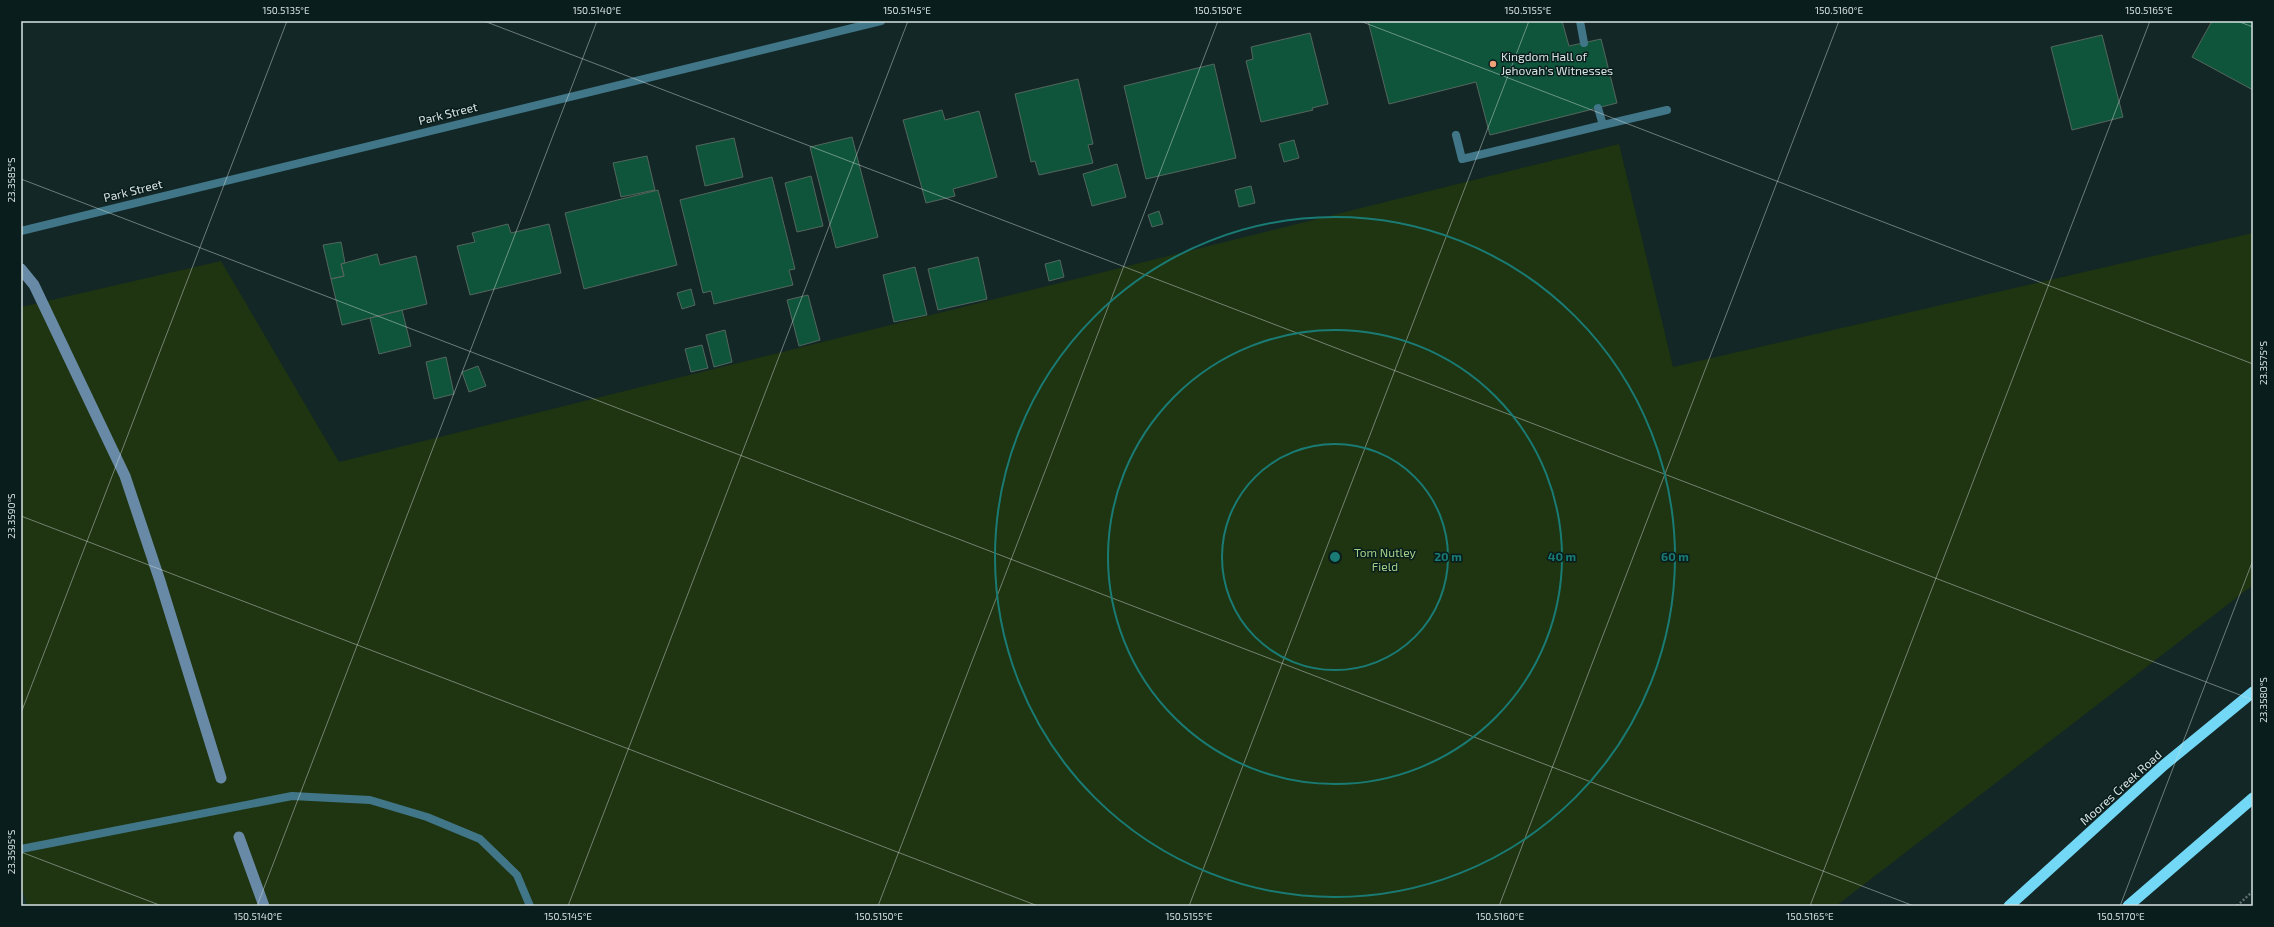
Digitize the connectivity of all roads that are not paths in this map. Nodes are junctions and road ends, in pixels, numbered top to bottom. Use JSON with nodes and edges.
{"nodes":[{"id":1,"x":881,"y":21,"type":"edge"},
{"id":2,"x":1580,"y":21,"type":"edge"},
{"id":3,"x":1584,"y":43,"type":"dead end"},
{"id":4,"x":1598,"y":108,"type":"dead end"},
{"id":5,"x":1667,"y":110,"type":"dead end"},
{"id":6,"x":1603,"y":125,"type":"junction"},
{"id":7,"x":1456,"y":135,"type":"dead end"},
{"id":8,"x":21,"y":231,"type":"edge"},
{"id":9,"x":2253,"y":692,"type":"edge"},
{"id":10,"x":2253,"y":798,"type":"edge"},
{"id":11,"x":21,"y":849,"type":"edge"},
{"id":12,"x":530,"y":906,"type":"edge"},
{"id":13,"x":2009,"y":906,"type":"edge"},
{"id":14,"x":2128,"y":906,"type":"edge"}],
"edges":[{"from":1,"to":8,"type":"street","name":"Park Street"},
{"from":2,"to":3,"type":"street"},
{"from":4,"to":6,"type":"street"},
{"from":5,"to":6,"type":"street"},
{"from":6,"to":7,"type":"street"},
{"from":9,"to":13,"type":"highway","name":"Moores Creek Road"},
{"from":10,"to":14,"type":"highway"},
{"from":11,"to":12,"type":"street"}]}
